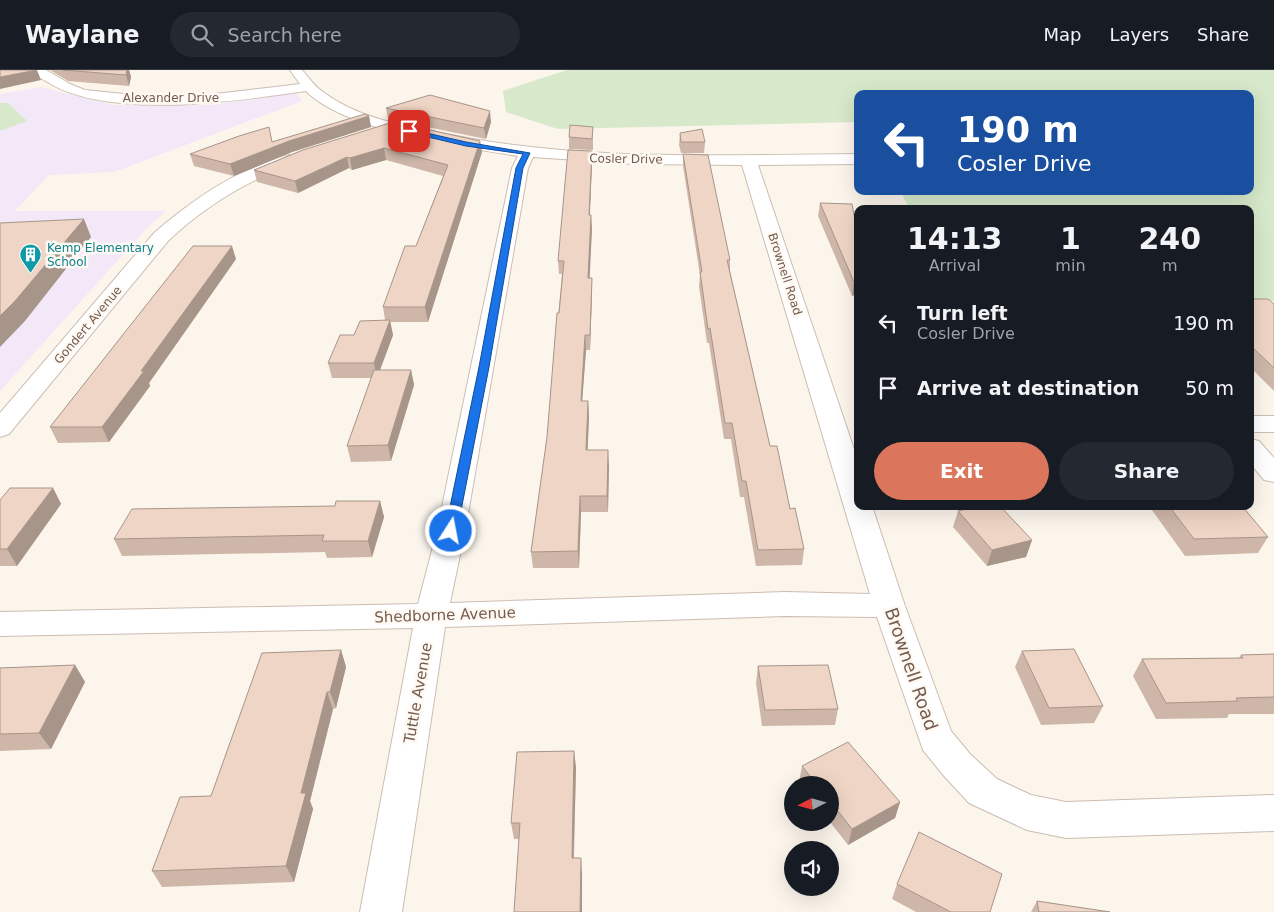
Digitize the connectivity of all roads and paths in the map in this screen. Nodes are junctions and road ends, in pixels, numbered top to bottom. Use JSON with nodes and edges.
{"nodes":[{"id":1,"x":37,"y":70,"type":"edge"},
{"id":2,"x":296,"y":70,"type":"edge"},
{"id":3,"x":310,"y":86,"type":"junction"},
{"id":4,"x":394,"y":127,"type":"junction"},
{"id":5,"x":362,"y":137,"type":"edge"},
{"id":6,"x":310,"y":153,"type":"edge"},
{"id":7,"x":527,"y":153,"type":"junction"},
{"id":8,"x":748,"y":159,"type":"junction"},
{"id":9,"x":854,"y":159,"type":"edge"},
{"id":10,"x":1254,"y":424,"type":"edge"},
{"id":11,"x":1274,"y":424,"type":"edge"},
{"id":12,"x":0,"y":429,"type":"edge"},
{"id":13,"x":1254,"y":452,"type":"edge"},
{"id":14,"x":1274,"y":474,"type":"edge"},
{"id":15,"x":854,"y":492,"type":"edge"},
{"id":16,"x":860,"y":510,"type":"edge"},
{"id":17,"x":889,"y":606,"type":"junction"},
{"id":18,"x":431,"y":616,"type":"junction"},
{"id":19,"x":0,"y":624,"type":"edge"},
{"id":20,"x":1274,"y":813,"type":"edge"},
{"id":21,"x":381,"y":912,"type":"edge"}],
"edges":[{"from":1,"to":3,"type":"street","name":"Alexander Drive"},
{"from":2,"to":3,"type":"street","name":"Cosler Drive"},
{"from":3,"to":4,"type":"street","name":"Cosler Drive"},
{"from":4,"to":5,"type":"street"},
{"from":4,"to":7,"type":"street","name":"Cosler Drive"},
{"from":6,"to":12,"type":"street","name":"Gondert Avenue"},
{"from":7,"to":8,"type":"street","name":"Cosler Drive"},
{"from":7,"to":18,"type":"street","name":"Tuttle Avenue"},
{"from":8,"to":9,"type":"street","name":"Cosler Drive"},
{"from":8,"to":15,"type":"street","name":"Brownell Road"},
{"from":10,"to":11,"type":"street"},
{"from":13,"to":14,"type":"street"},
{"from":16,"to":17,"type":"street","name":"Brownell Road"},
{"from":17,"to":18,"type":"street","name":"Shedborne Avenue"},
{"from":17,"to":20,"type":"street","name":"Brownell Road"},
{"from":18,"to":19,"type":"street","name":"Shedborne Avenue"},
{"from":18,"to":21,"type":"street","name":"Tuttle Avenue"}]}
